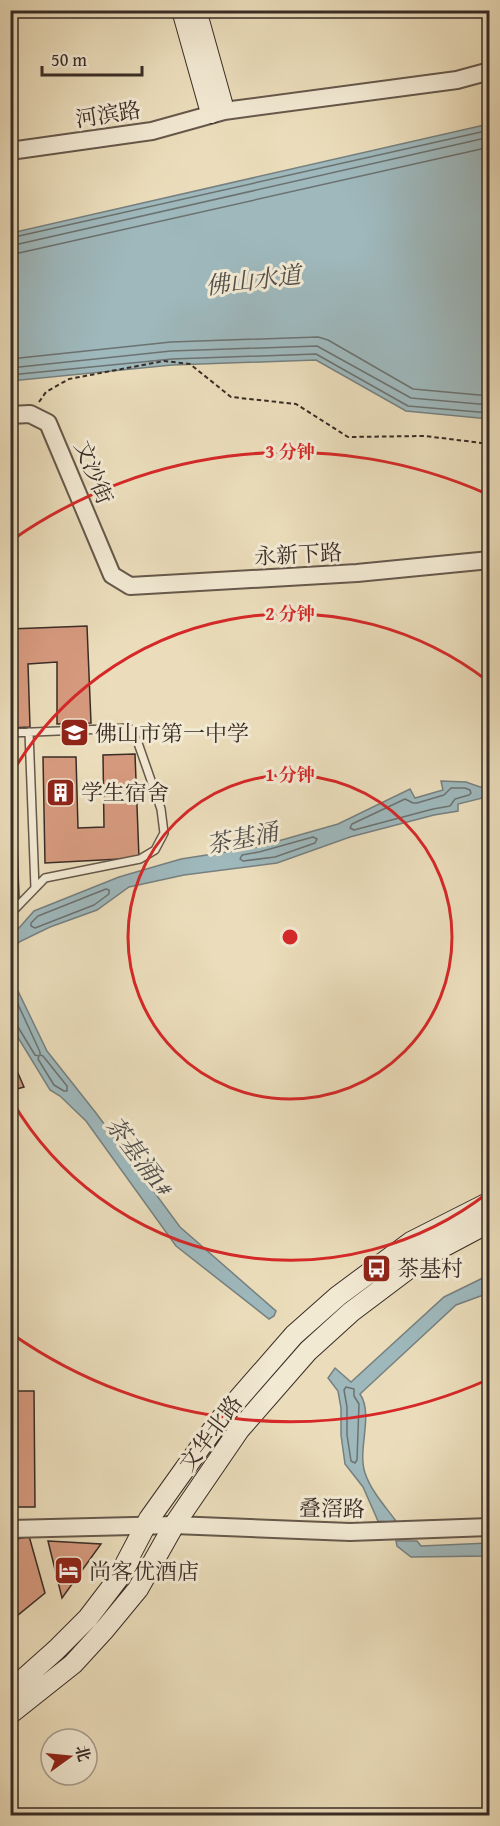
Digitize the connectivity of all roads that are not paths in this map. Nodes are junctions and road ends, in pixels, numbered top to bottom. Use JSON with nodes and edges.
{"nodes":[{"id":1,"x":182,"y":10,"type":"edge"},
{"id":2,"x":196,"y":10,"type":"edge"},
{"id":3,"x":489,"y":71,"type":"edge"},
{"id":4,"x":217,"y":112,"type":"junction"},
{"id":5,"x":10,"y":151,"type":"edge"},
{"id":6,"x":10,"y":415,"type":"edge"},
{"id":7,"x":489,"y":560,"type":"edge"},
{"id":8,"x":112,"y":575,"type":"joint"},
{"id":9,"x":30,"y":732,"type":"junction"},
{"id":10,"x":10,"y":733,"type":"edge"},
{"id":11,"x":35,"y":888,"type":"junction"},
{"id":12,"x":10,"y":909,"type":"edge"},
{"id":13,"x":489,"y":1202,"type":"edge"},
{"id":14,"x":489,"y":1222,"type":"edge"},
{"id":15,"x":174,"y":1525,"type":"junction"},
{"id":16,"x":146,"y":1526,"type":"junction"},
{"id":17,"x":489,"y":1527,"type":"edge"},
{"id":18,"x":10,"y":1529,"type":"edge"},
{"id":19,"x":10,"y":1691,"type":"edge"},
{"id":20,"x":10,"y":1714,"type":"edge"}],
"edges":[{"from":1,"to":4,"type":"main road"},
{"from":2,"to":4,"type":"main road"},
{"from":3,"to":4,"type":"street","name":"河滨路"},
{"from":4,"to":5,"type":"street","name":"河滨路"},
{"from":6,"to":8,"type":"street","name":"文沙街"},
{"from":7,"to":8,"type":"street","name":"永新下路"},
{"from":9,"to":10,"type":"lane"},
{"from":9,"to":11,"type":"lane"},
{"from":9,"to":11,"type":"lane"},
{"from":11,"to":12,"type":"lane"},
{"from":13,"to":16,"type":"main road","name":"文华北路"},
{"from":14,"to":15,"type":"main road","name":"文华北路"},
{"from":15,"to":16,"type":"street","name":"叠滘路"},
{"from":15,"to":17,"type":"street","name":"叠滘路"},
{"from":15,"to":20,"type":"main road","name":"文华北路"},
{"from":16,"to":18,"type":"street","name":"叠滘路"},
{"from":16,"to":19,"type":"main road","name":"文华北路"}]}
